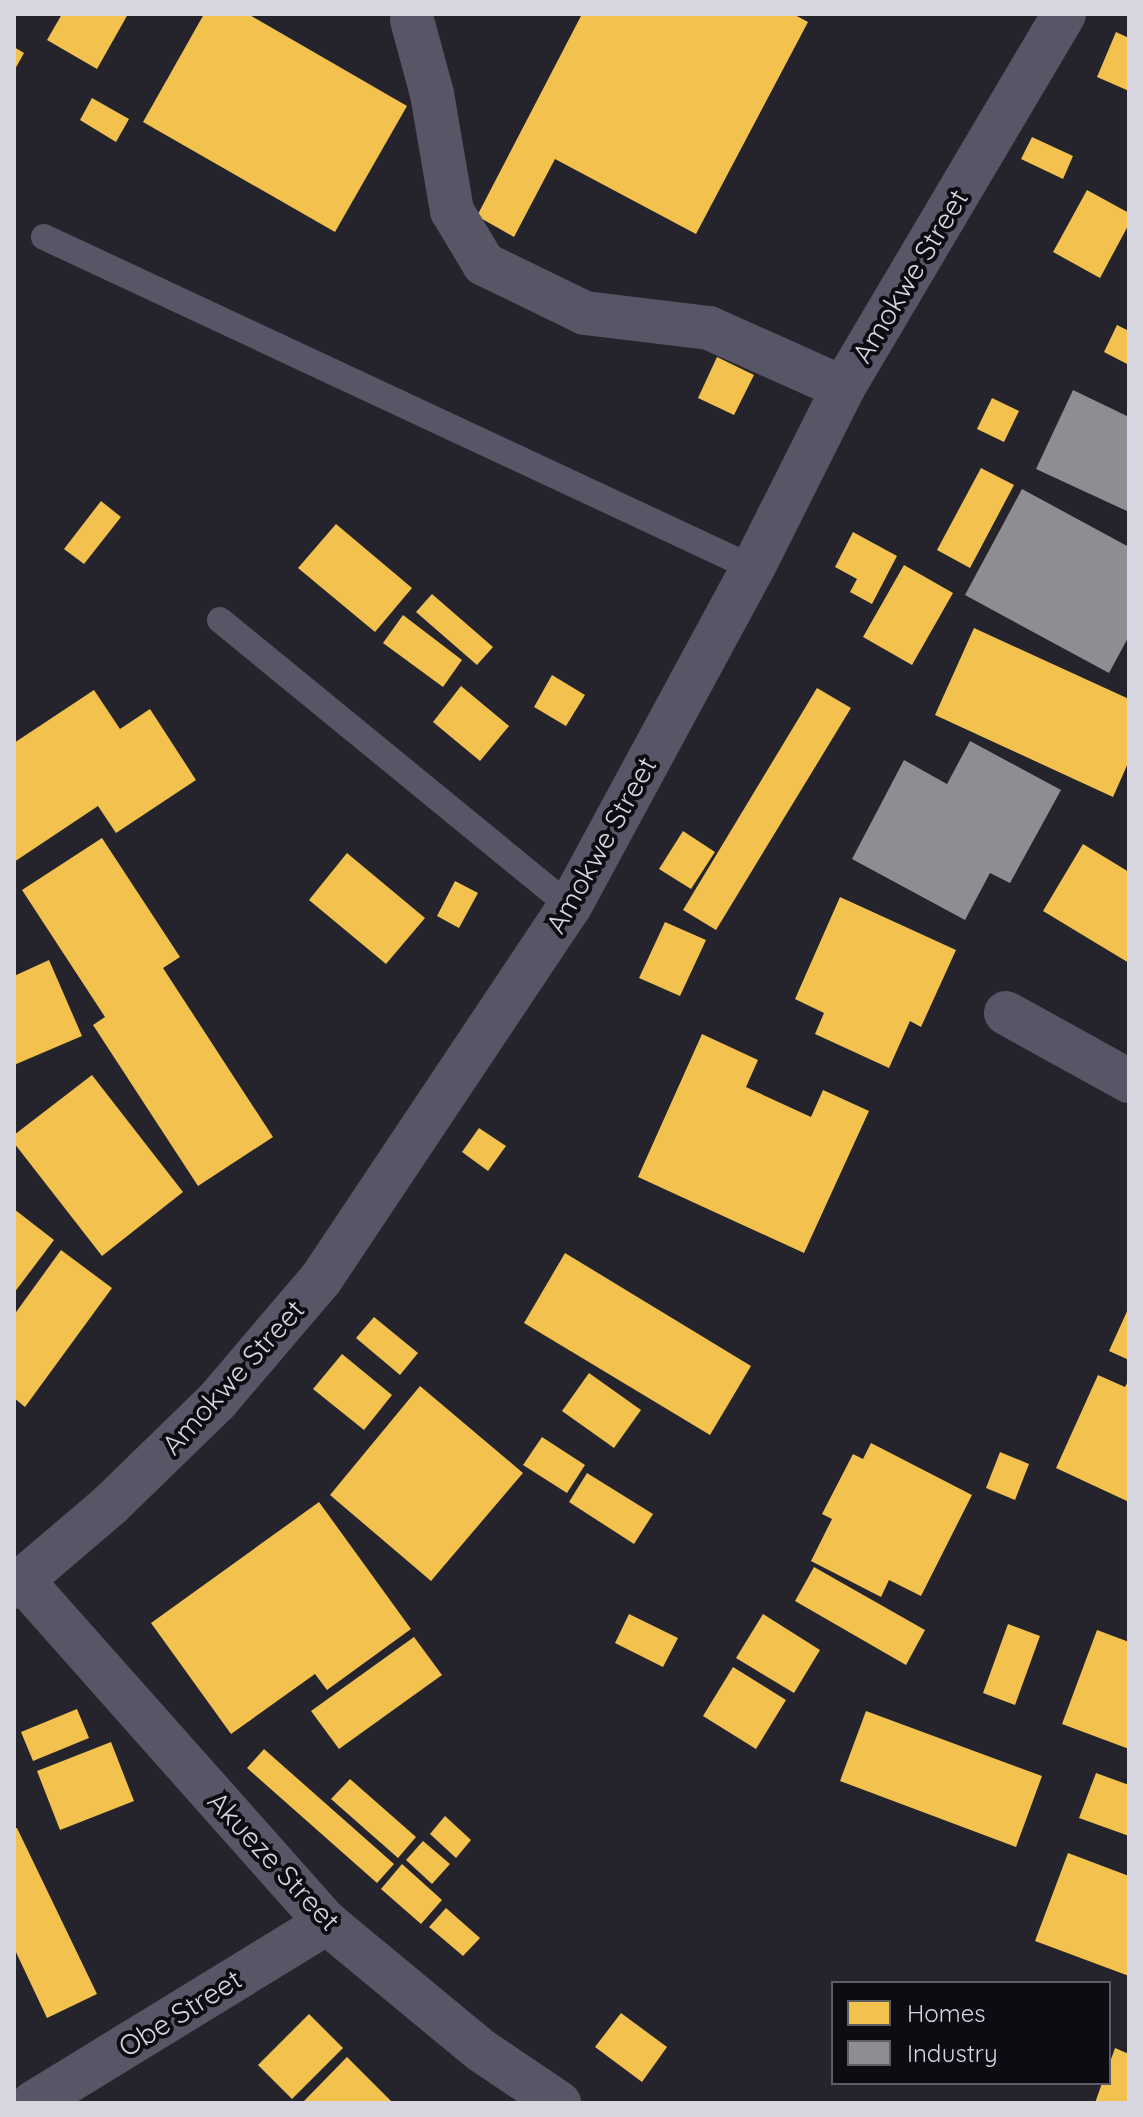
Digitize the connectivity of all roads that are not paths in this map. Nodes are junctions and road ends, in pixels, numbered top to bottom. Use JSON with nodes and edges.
{"nodes":[{"id":1,"x":1064,"y":14,"type":"edge"},
{"id":2,"x":412,"y":20,"type":"dead end"},
{"id":3,"x":44,"y":237,"type":"dead end"},
{"id":4,"x":843,"y":388,"type":"junction"},
{"id":5,"x":753,"y":568,"type":"junction"},
{"id":6,"x":220,"y":620,"type":"dead end"},
{"id":7,"x":570,"y":906,"type":"junction"},
{"id":8,"x":1006,"y":1013,"type":"dead end"},
{"id":9,"x":1129,"y":1081,"type":"edge"},
{"id":10,"x":19,"y":1584,"type":"edge"},
{"id":11,"x":327,"y":1923,"type":"junction"},
{"id":12,"x":33,"y":2103,"type":"edge"},
{"id":13,"x":559,"y":2103,"type":"edge"}],
"edges":[{"from":1,"to":4,"type":"street","name":"Amokwe Street"},
{"from":2,"to":4,"type":"street"},
{"from":3,"to":5,"type":"lane"},
{"from":4,"to":5,"type":"street","name":"Amokwe Street"},
{"from":5,"to":7,"type":"street","name":"Amokwe Street"},
{"from":6,"to":7,"type":"lane"},
{"from":7,"to":10,"type":"street","name":"Amokwe Street"},
{"from":8,"to":9,"type":"street"},
{"from":10,"to":11,"type":"street","name":"Akueze Street"},
{"from":11,"to":12,"type":"street","name":"Obe Street"},
{"from":11,"to":13,"type":"street","name":"Akueze Street"}]}
